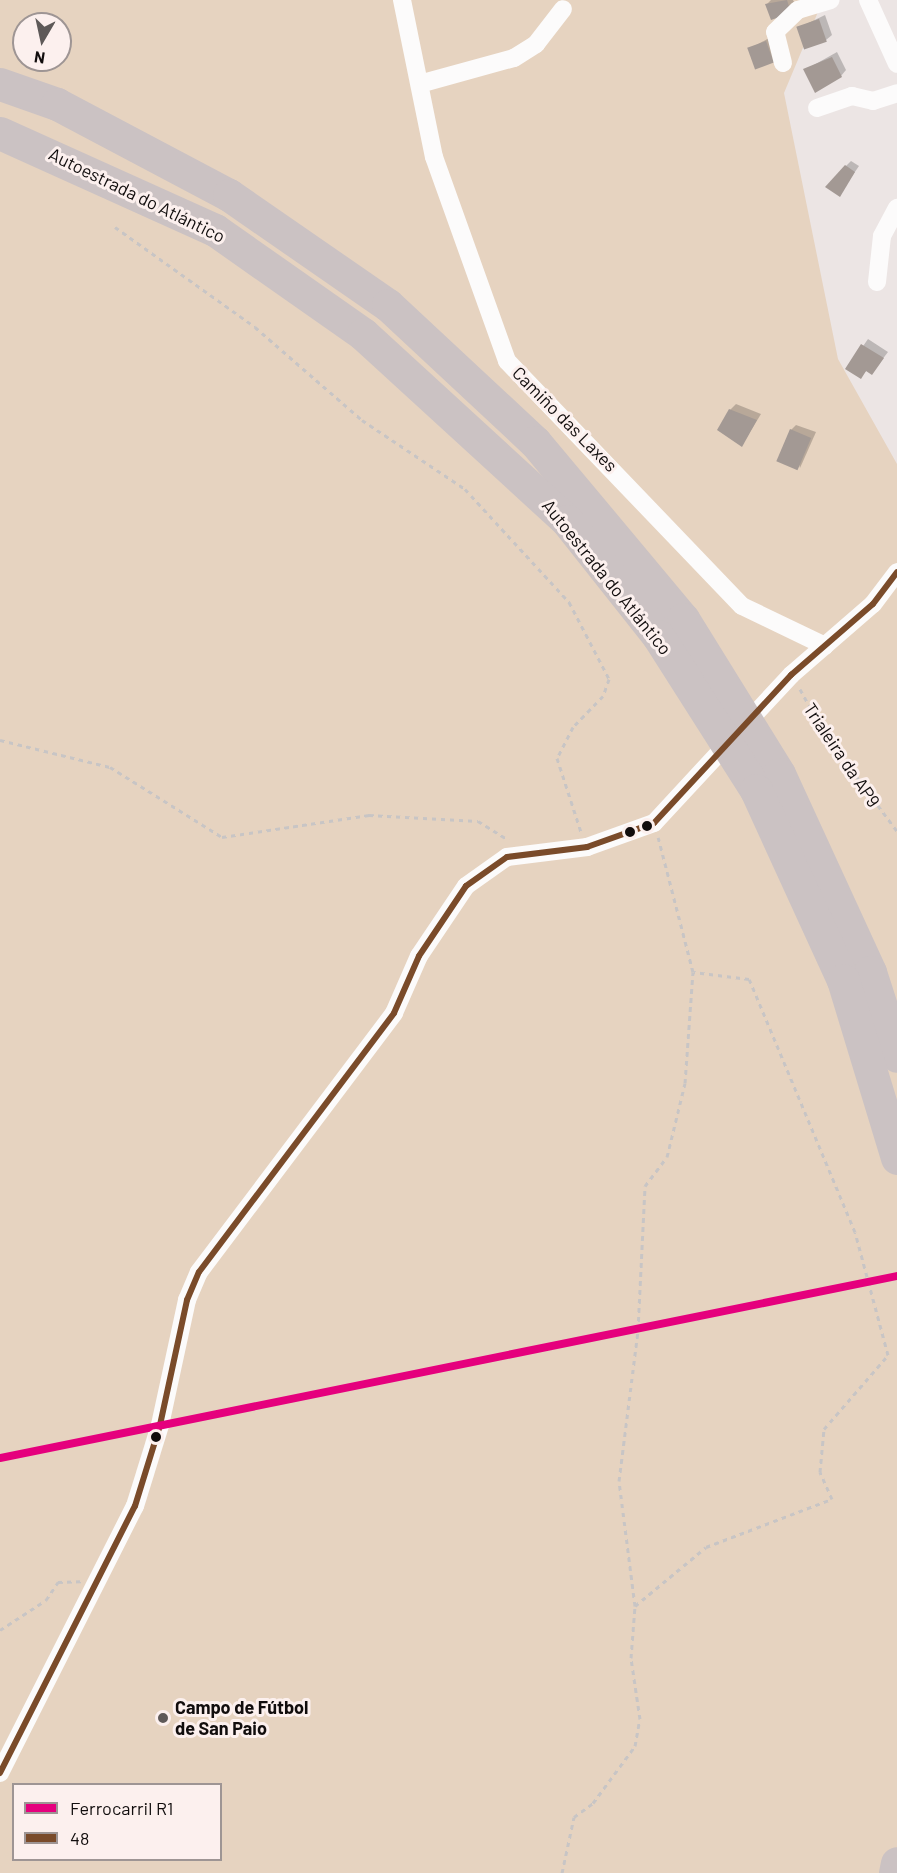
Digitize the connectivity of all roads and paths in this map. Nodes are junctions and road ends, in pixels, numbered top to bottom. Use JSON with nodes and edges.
{"nodes":[{"id":1,"x":402,"y":0,"type":"edge"},
{"id":2,"x":831,"y":0,"type":"edge"},
{"id":3,"x":868,"y":0,"type":"edge"},
{"id":4,"x":563,"y":9,"type":"dead end"},
{"id":5,"x":783,"y":63,"type":"dead end"},
{"id":6,"x":897,"y":64,"type":"edge"},
{"id":7,"x":423,"y":83,"type":"junction"},
{"id":8,"x":0,"y":84,"type":"edge"},
{"id":9,"x":897,"y":93,"type":"edge"},
{"id":10,"x":817,"y":108,"type":"dead end"},
{"id":11,"x":0,"y":133,"type":"edge"},
{"id":12,"x":897,"y":208,"type":"edge"},
{"id":13,"x":115,"y":227,"type":"dead end"},
{"id":14,"x":877,"y":282,"type":"dead end"},
{"id":15,"x":897,"y":572,"type":"edge"},
{"id":16,"x":825,"y":646,"type":"junction"},
{"id":17,"x":792,"y":674,"type":"junction"},
{"id":18,"x":0,"y":740,"type":"edge"},
{"id":19,"x":654,"y":822,"type":"junction"},
{"id":20,"x":897,"y":831,"type":"edge"},
{"id":21,"x":587,"y":847,"type":"junction"},
{"id":22,"x":527,"y":852,"type":"junction"},
{"id":23,"x":693,"y":972,"type":"junction"},
{"id":24,"x":897,"y":1056,"type":"edge"},
{"id":25,"x":897,"y":1158,"type":"edge"},
{"id":26,"x":96,"y":1584,"type":"junction"},
{"id":27,"x":635,"y":1606,"type":"junction"},
{"id":28,"x":0,"y":1630,"type":"edge"},
{"id":29,"x":0,"y":1773,"type":"edge"},
{"id":30,"x":897,"y":1863,"type":"edge"},
{"id":31,"x":562,"y":1873,"type":"edge"},
{"id":32,"x":895,"y":1873,"type":"edge"}],
"edges":[{"from":1,"to":7,"type":"street","name":"Camiño das Laxes"},
{"from":2,"to":5,"type":"street"},
{"from":3,"to":6,"type":"street"},
{"from":4,"to":7,"type":"street"},
{"from":7,"to":16,"type":"street","name":"Camiño das Laxes"},
{"from":8,"to":24,"type":"highway","name":"Autoestrada do Atlántico"},
{"from":9,"to":10,"type":"street"},
{"from":11,"to":25,"type":"highway","name":"Autoestrada do Atlántico"},
{"from":12,"to":14,"type":"street"},
{"from":13,"to":21,"type":"path"},
{"from":15,"to":16,"type":"street"},
{"from":16,"to":17,"type":"street"},
{"from":17,"to":19,"type":"street"},
{"from":17,"to":20,"type":"path","name":"Trialeira da AP9"},
{"from":18,"to":22,"type":"path"},
{"from":19,"to":21,"type":"street"},
{"from":19,"to":23,"type":"path"},
{"from":21,"to":22,"type":"street"},
{"from":22,"to":26,"type":"street"},
{"from":23,"to":27,"type":"path"},
{"from":23,"to":27,"type":"path"},
{"from":26,"to":28,"type":"path"},
{"from":26,"to":29,"type":"street"},
{"from":27,"to":31,"type":"path"},
{"from":30,"to":32,"type":"highway"}]}
